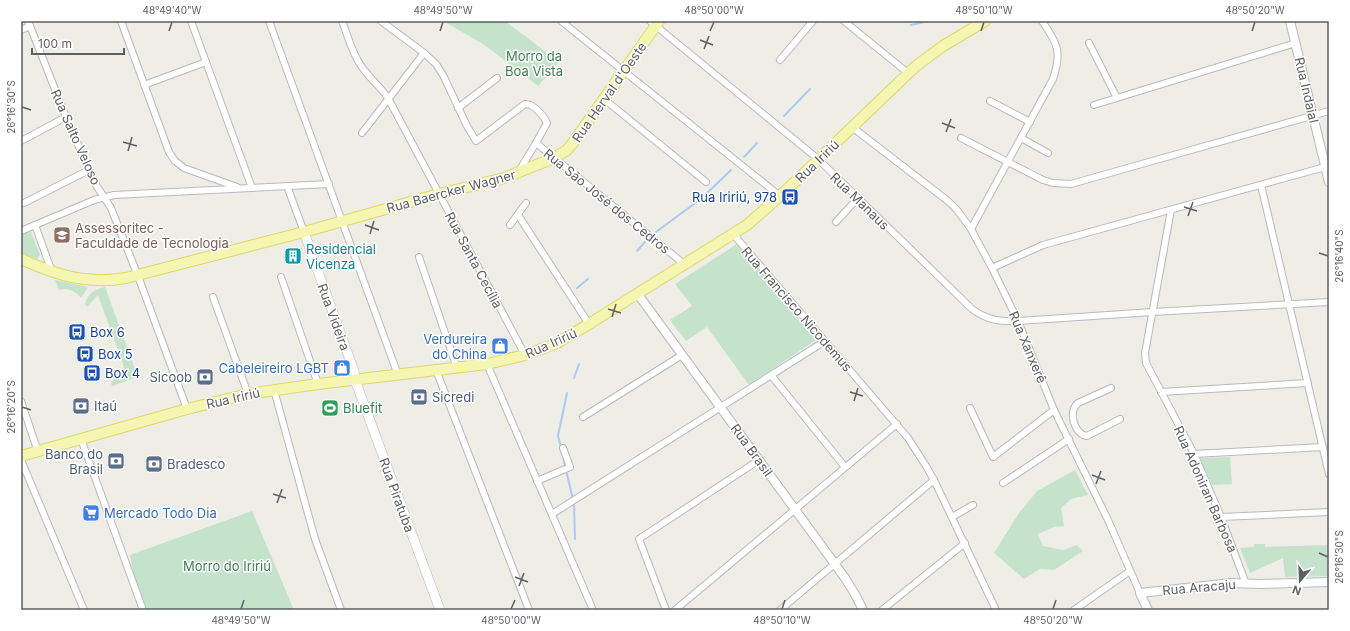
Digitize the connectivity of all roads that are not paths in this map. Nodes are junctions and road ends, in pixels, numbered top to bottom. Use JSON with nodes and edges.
{"nodes":[{"id":1,"x":121,"y":21,"type":"edge"},
{"id":2,"x":191,"y":21,"type":"edge"},
{"id":3,"x":269,"y":21,"type":"edge"},
{"id":4,"x":342,"y":21,"type":"edge"},
{"id":5,"x":381,"y":21,"type":"edge"},
{"id":6,"x":561,"y":21,"type":"edge"},
{"id":7,"x":813,"y":21,"type":"edge"},
{"id":8,"x":844,"y":21,"type":"edge"},
{"id":9,"x":985,"y":21,"type":"edge"},
{"id":10,"x":1042,"y":21,"type":"edge"},
{"id":11,"x":1290,"y":21,"type":"edge"},
{"id":12,"x":655,"y":22,"type":"edge"},
{"id":13,"x":29,"y":24,"type":"edge"},
{"id":14,"x":21,"y":30,"type":"edge"},
{"id":15,"x":1089,"y":43,"type":"dead end"},
{"id":16,"x":1296,"y":43,"type":"junction"},
{"id":17,"x":424,"y":53,"type":"junction"},
{"id":18,"x":780,"y":60,"type":"dead end"},
{"id":19,"x":206,"y":62,"type":"junction"},
{"id":20,"x":624,"y":71,"type":"junction"},
{"id":21,"x":908,"y":73,"type":"junction"},
{"id":22,"x":497,"y":78,"type":"dead end"},
{"id":23,"x":144,"y":85,"type":"junction"},
{"id":24,"x":388,"y":98,"type":"junction"},
{"id":25,"x":1116,"y":98,"type":"junction"},
{"id":26,"x":604,"y":100,"type":"junction"},
{"id":27,"x":990,"y":101,"type":"dead end"},
{"id":28,"x":1094,"y":105,"type":"dead end"},
{"id":29,"x":458,"y":108,"type":"junction"},
{"id":30,"x":1329,"y":111,"type":"edge"},
{"id":31,"x":1313,"y":115,"type":"junction"},
{"id":32,"x":66,"y":117,"type":"junction"},
{"id":33,"x":1030,"y":122,"type":"junction"},
{"id":34,"x":852,"y":127,"type":"junction"},
{"id":35,"x":362,"y":133,"type":"dead end"},
{"id":36,"x":961,"y":138,"type":"dead end"},
{"id":37,"x":1021,"y":138,"type":"junction"},
{"id":38,"x":21,"y":141,"type":"edge"},
{"id":39,"x":536,"y":144,"type":"junction"},
{"id":40,"x":1048,"y":153,"type":"dead end"},
{"id":41,"x":554,"y":158,"type":"junction"},
{"id":42,"x":818,"y":159,"type":"junction"},
{"id":43,"x":1008,"y":163,"type":"junction"},
{"id":44,"x":1325,"y":167,"type":"junction"},
{"id":45,"x":89,"y":170,"type":"junction"},
{"id":46,"x":518,"y":173,"type":"junction"},
{"id":47,"x":706,"y":182,"type":"dead end"},
{"id":48,"x":1329,"y":182,"type":"edge"},
{"id":49,"x":329,"y":184,"type":"junction"},
{"id":50,"x":1261,"y":185,"type":"junction"},
{"id":51,"x":287,"y":186,"type":"junction"},
{"id":52,"x":240,"y":188,"type":"junction"},
{"id":53,"x":252,"y":188,"type":"junction"},
{"id":54,"x":439,"y":194,"type":"junction"},
{"id":55,"x":780,"y":196,"type":"junction"},
{"id":56,"x":105,"y":197,"type":"junction"},
{"id":57,"x":858,"y":198,"type":"junction"},
{"id":58,"x":24,"y":203,"type":"dead end"},
{"id":59,"x":526,"y":203,"type":"dead end"},
{"id":60,"x":1171,"y":210,"type":"junction"},
{"id":61,"x":518,"y":215,"type":"junction"},
{"id":62,"x":342,"y":221,"type":"junction"},
{"id":63,"x":836,"y":222,"type":"dead end"},
{"id":64,"x":35,"y":225,"type":"junction"},
{"id":65,"x":510,"y":225,"type":"dead end"},
{"id":66,"x":971,"y":229,"type":"junction"},
{"id":67,"x":21,"y":231,"type":"edge"},
{"id":68,"x":304,"y":232,"type":"junction"},
{"id":69,"x":733,"y":234,"type":"junction"},
{"id":70,"x":419,"y":257,"type":"dead end"},
{"id":71,"x":21,"y":259,"type":"edge"},
{"id":72,"x":684,"y":264,"type":"junction"},
{"id":73,"x":992,"y":268,"type":"junction"},
{"id":74,"x":52,"y":272,"type":"junction"},
{"id":75,"x":138,"y":276,"type":"junction"},
{"id":76,"x":281,"y":277,"type":"dead end"},
{"id":77,"x":637,"y":293,"type":"junction"},
{"id":78,"x":213,"y":297,"type":"dead end"},
{"id":79,"x":1329,"y":302,"type":"edge"},
{"id":80,"x":1289,"y":304,"type":"junction"},
{"id":81,"x":1153,"y":312,"type":"junction"},
{"id":82,"x":1018,"y":321,"type":"junction"},
{"id":83,"x":589,"y":324,"type":"junction"},
{"id":84,"x":825,"y":341,"type":"junction"},
{"id":85,"x":525,"y":355,"type":"junction"},
{"id":86,"x":682,"y":355,"type":"junction"},
{"id":87,"x":487,"y":364,"type":"junction"},
{"id":88,"x":457,"y":368,"type":"junction"},
{"id":89,"x":436,"y":370,"type":"junction"},
{"id":90,"x":398,"y":375,"type":"junction"},
{"id":91,"x":771,"y":375,"type":"junction"},
{"id":92,"x":355,"y":380,"type":"junction"},
{"id":93,"x":1308,"y":383,"type":"junction"},
{"id":94,"x":318,"y":384,"type":"junction"},
{"id":95,"x":1111,"y":388,"type":"dead end"},
{"id":96,"x":274,"y":390,"type":"junction"},
{"id":97,"x":1161,"y":392,"type":"junction"},
{"id":98,"x":248,"y":394,"type":"junction"},
{"id":99,"x":21,"y":400,"type":"edge"},
{"id":100,"x":720,"y":407,"type":"junction"},
{"id":101,"x":970,"y":408,"type":"dead end"},
{"id":102,"x":187,"y":409,"type":"junction"},
{"id":103,"x":1054,"y":410,"type":"junction"},
{"id":104,"x":583,"y":418,"type":"dead end"},
{"id":105,"x":1073,"y":419,"type":"junction"},
{"id":106,"x":1120,"y":420,"type":"dead end"},
{"id":107,"x":897,"y":424,"type":"junction"},
{"id":108,"x":1062,"y":425,"type":"junction"},
{"id":109,"x":81,"y":439,"type":"junction"},
{"id":110,"x":1069,"y":439,"type":"junction"},
{"id":111,"x":1323,"y":447,"type":"junction"},
{"id":112,"x":563,"y":448,"type":"dead end"},
{"id":113,"x":38,"y":452,"type":"junction"},
{"id":114,"x":1194,"y":454,"type":"junction"},
{"id":115,"x":21,"y":456,"type":"edge"},
{"id":116,"x":21,"y":460,"type":"edge"},
{"id":117,"x":759,"y":460,"type":"junction"},
{"id":118,"x":846,"y":467,"type":"junction"},
{"id":119,"x":1329,"y":474,"type":"edge"},
{"id":120,"x":934,"y":480,"type":"junction"},
{"id":121,"x":538,"y":481,"type":"junction"},
{"id":122,"x":1003,"y":483,"type":"dead end"},
{"id":123,"x":973,"y":506,"type":"dead end"},
{"id":124,"x":795,"y":510,"type":"junction"},
{"id":125,"x":1329,"y":512,"type":"edge"},
{"id":126,"x":552,"y":514,"type":"junction"},
{"id":127,"x":952,"y":517,"type":"junction"},
{"id":128,"x":1221,"y":517,"type":"junction"},
{"id":129,"x":964,"y":543,"type":"junction"},
{"id":130,"x":834,"y":564,"type":"junction"},
{"id":131,"x":1130,"y":571,"type":"junction"},
{"id":132,"x":1329,"y":582,"type":"edge"},
{"id":133,"x":1246,"y":584,"type":"junction"},
{"id":134,"x":1140,"y":593,"type":"junction"},
{"id":135,"x":84,"y":610,"type":"edge"},
{"id":136,"x":143,"y":610,"type":"edge"},
{"id":137,"x":341,"y":610,"type":"edge"},
{"id":138,"x":440,"y":610,"type":"edge"},
{"id":139,"x":529,"y":610,"type":"edge"},
{"id":140,"x":593,"y":610,"type":"edge"},
{"id":141,"x":666,"y":610,"type":"edge"},
{"id":142,"x":675,"y":610,"type":"edge"},
{"id":143,"x":780,"y":610,"type":"edge"},
{"id":144,"x":862,"y":610,"type":"edge"},
{"id":145,"x":882,"y":610,"type":"edge"},
{"id":146,"x":996,"y":610,"type":"edge"},
{"id":147,"x":1074,"y":610,"type":"edge"},
{"id":148,"x":1148,"y":610,"type":"edge"}],
"edges":[{"from":1,"to":23,"type":"street"},
{"from":2,"to":19,"type":"street"},
{"from":3,"to":49,"type":"street"},
{"from":4,"to":24,"type":"street","name":"Rua Santa Cecília"},
{"from":5,"to":17,"type":"street","name":"Rua São José dos Cedros"},
{"from":6,"to":20,"type":"street"},
{"from":7,"to":18,"type":"street"},
{"from":8,"to":21,"type":"street"},
{"from":9,"to":21,"type":"main road","name":"Rua Iririú"},
{"from":10,"to":33,"type":"street"},
{"from":11,"to":16,"type":"street","name":"Rua Indaial"},
{"from":12,"to":20,"type":"main road","name":"Rua Herval d'Oeste"},
{"from":12,"to":42,"type":"street","name":"Rua Manaus"},
{"from":13,"to":14,"type":"street"},
{"from":13,"to":32,"type":"street","name":"Rua Salto Veloso"},
{"from":15,"to":25,"type":"street"},
{"from":16,"to":25,"type":"street"},
{"from":16,"to":31,"type":"street","name":"Rua Indaial"},
{"from":17,"to":24,"type":"street"},
{"from":17,"to":29,"type":"street","name":"Rua São José dos Cedros"},
{"from":19,"to":23,"type":"street"},
{"from":19,"to":53,"type":"street"},
{"from":20,"to":26,"type":"main road","name":"Rua Herval d'Oeste"},
{"from":20,"to":55,"type":"street"},
{"from":21,"to":34,"type":"main road","name":"Rua Iririú"},
{"from":22,"to":29,"type":"street"},
{"from":23,"to":52,"type":"street"},
{"from":24,"to":35,"type":"street"},
{"from":24,"to":54,"type":"street","name":"Rua Santa Cecília"},
{"from":25,"to":28,"type":"street"},
{"from":26,"to":41,"type":"main road","name":"Rua Herval d'Oeste"},
{"from":26,"to":47,"type":"street"},
{"from":27,"to":33,"type":"street"},
{"from":29,"to":39,"type":"street","name":"Rua São José dos Cedros"},
{"from":30,"to":31,"type":"street"},
{"from":31,"to":43,"type":"street"},
{"from":31,"to":44,"type":"street","name":"Rua Indaial"},
{"from":32,"to":38,"type":"street"},
{"from":32,"to":45,"type":"street","name":"Rua Salto Veloso"},
{"from":33,"to":37,"type":"street"},
{"from":34,"to":42,"type":"main road","name":"Rua Iririú"},
{"from":34,"to":66,"type":"street","name":"Rua Xanxerê"},
{"from":36,"to":43,"type":"street"},
{"from":37,"to":40,"type":"street"},
{"from":37,"to":43,"type":"street"},
{"from":39,"to":41,"type":"street","name":"Rua São José dos Cedros"},
{"from":39,"to":46,"type":"street"},
{"from":41,"to":46,"type":"main road","name":"Rua Baercker Wagner"},
{"from":41,"to":72,"type":"street","name":"Rua São José dos Cedros"},
{"from":42,"to":55,"type":"main road","name":"Rua Iririú"},
{"from":42,"to":57,"type":"street","name":"Rua Manaus"},
{"from":43,"to":66,"type":"street"},
{"from":44,"to":48,"type":"street","name":"Rua Indaial"},
{"from":44,"to":50,"type":"street"},
{"from":45,"to":56,"type":"street","name":"Rua Salto Veloso"},
{"from":45,"to":58,"type":"street"},
{"from":46,"to":54,"type":"main road","name":"Rua Baercker Wagner"},
{"from":49,"to":51,"type":"street"},
{"from":49,"to":62,"type":"street"},
{"from":50,"to":60,"type":"street"},
{"from":50,"to":80,"type":"street"},
{"from":51,"to":53,"type":"street"},
{"from":51,"to":68,"type":"street","name":"Rua Videira"},
{"from":52,"to":53,"type":"street"},
{"from":52,"to":56,"type":"street"},
{"from":54,"to":62,"type":"main road","name":"Rua Baercker Wagner"},
{"from":54,"to":85,"type":"street","name":"Rua Santa Cecília"},
{"from":55,"to":69,"type":"main road","name":"Rua Iririú"},
{"from":56,"to":64,"type":"street"},
{"from":56,"to":75,"type":"street","name":"Rua Salto Veloso"},
{"from":57,"to":63,"type":"street"},
{"from":57,"to":82,"type":"street","name":"Rua Manaus"},
{"from":59,"to":61,"type":"street"},
{"from":60,"to":73,"type":"street"},
{"from":60,"to":81,"type":"street","name":"Rua Adoniran Barbosa"},
{"from":61,"to":65,"type":"street"},
{"from":61,"to":83,"type":"street"},
{"from":62,"to":68,"type":"main road","name":"Rua Baercker Wagner"},
{"from":62,"to":90,"type":"street"},
{"from":64,"to":67,"type":"street"},
{"from":64,"to":74,"type":"street"},
{"from":66,"to":73,"type":"street","name":"Rua Xanxerê"},
{"from":68,"to":75,"type":"main road","name":"Rua Baercker Wagner"},
{"from":68,"to":92,"type":"main road","name":"Rua Videira"},
{"from":69,"to":72,"type":"main road","name":"Rua Iririú"},
{"from":69,"to":84,"type":"street","name":"Rua Francisco Nicodemus"},
{"from":70,"to":88,"type":"street"},
{"from":71,"to":74,"type":"main road","name":"Rua Baercker Wagner"},
{"from":72,"to":77,"type":"main road","name":"Rua Iririú"},
{"from":73,"to":82,"type":"street","name":"Rua Xanxerê"},
{"from":74,"to":75,"type":"main road","name":"Rua Baercker Wagner"},
{"from":75,"to":102,"type":"street","name":"Rua Salto Veloso"},
{"from":76,"to":94,"type":"street"},
{"from":77,"to":83,"type":"main road","name":"Rua Iririú"},
{"from":77,"to":86,"type":"street","name":"Rua Brasil"},
{"from":78,"to":98,"type":"street"},
{"from":79,"to":80,"type":"street","name":"Rua Manaus"},
{"from":80,"to":81,"type":"street","name":"Rua Manaus"},
{"from":80,"to":93,"type":"street"},
{"from":81,"to":82,"type":"street","name":"Rua Manaus"},
{"from":81,"to":97,"type":"street","name":"Rua Adoniran Barbosa"},
{"from":82,"to":103,"type":"street","name":"Rua Xanxerê"},
{"from":83,"to":85,"type":"main road","name":"Rua Iririú"},
{"from":84,"to":91,"type":"street"},
{"from":84,"to":107,"type":"street","name":"Rua Francisco Nicodemus"},
{"from":85,"to":87,"type":"main road","name":"Rua Iririú"},
{"from":86,"to":100,"type":"street","name":"Rua Brasil"},
{"from":86,"to":104,"type":"street"},
{"from":87,"to":88,"type":"main road","name":"Rua Iririú"},
{"from":87,"to":121,"type":"street"},
{"from":88,"to":89,"type":"main road","name":"Rua Iririú"},
{"from":89,"to":90,"type":"main road","name":"Rua Iririú"},
{"from":89,"to":139,"type":"street"},
{"from":90,"to":92,"type":"main road","name":"Rua Iririú"},
{"from":91,"to":100,"type":"street"},
{"from":91,"to":118,"type":"street"},
{"from":92,"to":94,"type":"main road","name":"Rua Iririú"},
{"from":92,"to":138,"type":"main road","name":"Rua Piratuba"},
{"from":93,"to":97,"type":"street"},
{"from":93,"to":111,"type":"street"},
{"from":94,"to":96,"type":"main road","name":"Rua Iririú"},
{"from":95,"to":105,"type":"street"},
{"from":96,"to":98,"type":"main road","name":"Rua Iririú"},
{"from":96,"to":137,"type":"street"},
{"from":97,"to":114,"type":"street","name":"Rua Adoniran Barbosa"},
{"from":98,"to":102,"type":"main road","name":"Rua Iririú"},
{"from":99,"to":113,"type":"street"},
{"from":100,"to":117,"type":"street","name":"Rua Brasil"},
{"from":100,"to":126,"type":"street"},
{"from":101,"to":103,"type":"street"},
{"from":102,"to":109,"type":"main road","name":"Rua Iririú"},
{"from":103,"to":108,"type":"street","name":"Rua Xanxerê"},
{"from":105,"to":106,"type":"street"},
{"from":105,"to":108,"type":"street"},
{"from":107,"to":118,"type":"street"},
{"from":107,"to":120,"type":"street","name":"Rua Francisco Nicodemus"},
{"from":108,"to":110,"type":"street","name":"Rua Xanxerê"},
{"from":109,"to":113,"type":"main road","name":"Rua Iririú"},
{"from":109,"to":136,"type":"street"},
{"from":110,"to":122,"type":"street"},
{"from":110,"to":131,"type":"street","name":"Rua Xanxerê"},
{"from":111,"to":114,"type":"street"},
{"from":111,"to":119,"type":"street"},
{"from":112,"to":121,"type":"street"},
{"from":113,"to":115,"type":"main road","name":"Rua Iririú"},
{"from":114,"to":128,"type":"street","name":"Rua Adoniran Barbosa"},
{"from":116,"to":135,"type":"street"},
{"from":117,"to":124,"type":"street","name":"Rua Brasil"},
{"from":117,"to":141,"type":"street"},
{"from":118,"to":124,"type":"street"},
{"from":120,"to":127,"type":"street","name":"Rua Francisco Nicodemus"},
{"from":120,"to":130,"type":"street"},
{"from":121,"to":126,"type":"street"},
{"from":123,"to":127,"type":"street"},
{"from":124,"to":130,"type":"street","name":"Rua Brasil"},
{"from":124,"to":142,"type":"street"},
{"from":125,"to":128,"type":"street"},
{"from":126,"to":140,"type":"street"},
{"from":127,"to":129,"type":"street","name":"Rua Francisco Nicodemus"},
{"from":128,"to":133,"type":"street","name":"Rua Adoniran Barbosa"},
{"from":129,"to":145,"type":"street"},
{"from":129,"to":146,"type":"street","name":"Rua Francisco Nicodemus"},
{"from":130,"to":143,"type":"street"},
{"from":130,"to":144,"type":"street","name":"Rua Brasil"},
{"from":131,"to":134,"type":"street","name":"Rua Xanxerê"},
{"from":131,"to":147,"type":"street"},
{"from":132,"to":133,"type":"street","name":"Rua Aracaju"},
{"from":133,"to":134,"type":"street","name":"Rua Aracaju"},
{"from":134,"to":148,"type":"street","name":"Rua Xanxerê"}]}
